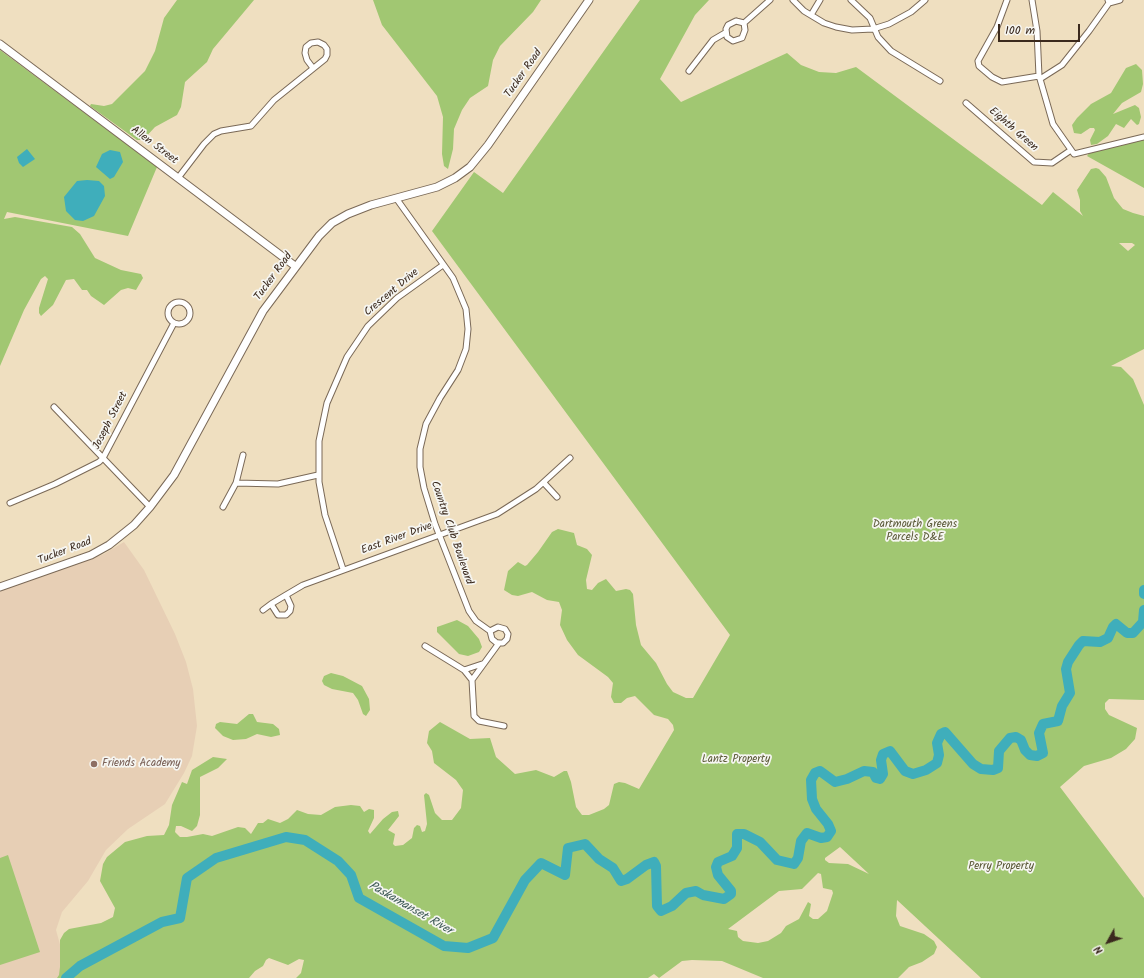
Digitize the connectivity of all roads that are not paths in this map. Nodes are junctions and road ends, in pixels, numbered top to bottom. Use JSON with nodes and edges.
{"nodes":[{"id":1,"x":589,"y":0,"type":"edge"},
{"id":2,"x":770,"y":0,"type":"edge"},
{"id":3,"x":793,"y":0,"type":"edge"},
{"id":4,"x":820,"y":0,"type":"edge"},
{"id":5,"x":851,"y":0,"type":"edge"},
{"id":6,"x":925,"y":0,"type":"edge"},
{"id":7,"x":1007,"y":0,"type":"edge"},
{"id":8,"x":1032,"y":0,"type":"edge"},
{"id":9,"x":1120,"y":0,"type":"edge"},
{"id":10,"x":1108,"y":2,"type":"edge"},
{"id":11,"x":811,"y":16,"type":"junction"},
{"id":12,"x":744,"y":23,"type":"junction"},
{"id":13,"x":873,"y":28,"type":"junction"},
{"id":14,"x":725,"y":33,"type":"junction"},
{"id":15,"x":0,"y":44,"type":"edge"},
{"id":16,"x":313,"y":68,"type":"junction"},
{"id":17,"x":689,"y":72,"type":"dead end"},
{"id":18,"x":1039,"y":77,"type":"junction"},
{"id":19,"x":940,"y":80,"type":"dead end"},
{"id":20,"x":966,"y":103,"type":"dead end"},
{"id":21,"x":1144,"y":137,"type":"edge"},
{"id":22,"x":1073,"y":152,"type":"junction"},
{"id":23,"x":178,"y":178,"type":"junction"},
{"id":24,"x":396,"y":198,"type":"junction"},
{"id":25,"x":443,"y":265,"type":"junction"},
{"id":26,"x":295,"y":266,"type":"junction"},
{"id":27,"x":174,"y":324,"type":"junction"},
{"id":28,"x":54,"y":407,"type":"dead end"},
{"id":29,"x":243,"y":455,"type":"dead end"},
{"id":30,"x":103,"y":458,"type":"junction"},
{"id":31,"x":570,"y":458,"type":"dead end"},
{"id":32,"x":318,"y":474,"type":"junction"},
{"id":33,"x":236,"y":483,"type":"junction"},
{"id":34,"x":544,"y":483,"type":"junction"},
{"id":35,"x":557,"y":497,"type":"dead end"},
{"id":36,"x":10,"y":503,"type":"dead end"},
{"id":37,"x":223,"y":507,"type":"dead end"},
{"id":38,"x":150,"y":508,"type":"junction"},
{"id":39,"x":439,"y":535,"type":"junction"},
{"id":40,"x":343,"y":569,"type":"junction"},
{"id":41,"x":0,"y":587,"type":"edge"},
{"id":42,"x":286,"y":595,"type":"junction"},
{"id":43,"x":271,"y":604,"type":"junction"},
{"id":44,"x":263,"y":610,"type":"dead end"},
{"id":45,"x":490,"y":631,"type":"junction"},
{"id":46,"x":498,"y":643,"type":"junction"},
{"id":47,"x":425,"y":646,"type":"dead end"},
{"id":48,"x":482,"y":664,"type":"junction"},
{"id":49,"x":464,"y":670,"type":"junction"},
{"id":50,"x":472,"y":680,"type":"junction"},
{"id":51,"x":504,"y":726,"type":"dead end"}],
"edges":[{"from":1,"to":24,"type":"main road","name":"Tucker Road"},
{"from":2,"to":12,"type":"street"},
{"from":3,"to":11,"type":"street"},
{"from":4,"to":11,"type":"street"},
{"from":5,"to":13,"type":"street"},
{"from":6,"to":13,"type":"street"},
{"from":7,"to":18,"type":"street"},
{"from":8,"to":18,"type":"street"},
{"from":9,"to":10,"type":"street"},
{"from":10,"to":18,"type":"street"},
{"from":11,"to":13,"type":"street"},
{"from":12,"to":14,"type":"street"},
{"from":12,"to":14,"type":"street"},
{"from":13,"to":19,"type":"street"},
{"from":14,"to":17,"type":"street"},
{"from":15,"to":23,"type":"main road","name":"Allen Street"},
{"from":16,"to":16,"type":"street"},
{"from":16,"to":23,"type":"street"},
{"from":18,"to":22,"type":"street"},
{"from":20,"to":22,"type":"street","name":"Eighth Green"},
{"from":21,"to":22,"type":"street"},
{"from":23,"to":26,"type":"main road","name":"Allen Street"},
{"from":24,"to":25,"type":"street","name":"Country Club Boulevard"},
{"from":24,"to":26,"type":"main road","name":"Tucker Road"},
{"from":25,"to":32,"type":"street","name":"Crescent Drive"},
{"from":25,"to":39,"type":"street","name":"Country Club Boulevard"},
{"from":26,"to":38,"type":"main road","name":"Tucker Road"},
{"from":27,"to":27,"type":"street"},
{"from":27,"to":30,"type":"street","name":"Joseph Street"},
{"from":28,"to":30,"type":"street"},
{"from":29,"to":33,"type":"street"},
{"from":30,"to":36,"type":"street","name":"Joseph Street"},
{"from":30,"to":38,"type":"street"},
{"from":31,"to":34,"type":"street","name":"East River Drive"},
{"from":32,"to":33,"type":"street"},
{"from":32,"to":40,"type":"street","name":"Crescent Drive"},
{"from":33,"to":37,"type":"street"},
{"from":34,"to":35,"type":"street"},
{"from":34,"to":39,"type":"street","name":"East River Drive"},
{"from":38,"to":41,"type":"main road","name":"Tucker Road"},
{"from":39,"to":40,"type":"street","name":"East River Drive"},
{"from":39,"to":45,"type":"street","name":"Country Club Boulevard"},
{"from":40,"to":42,"type":"street","name":"East River Drive"},
{"from":42,"to":43,"type":"street","name":"East River Drive"},
{"from":42,"to":43,"type":"street"},
{"from":43,"to":44,"type":"street","name":"East River Drive"},
{"from":45,"to":46,"type":"street","name":"Country Club Boulevard"},
{"from":45,"to":46,"type":"street"},
{"from":46,"to":48,"type":"street"},
{"from":47,"to":49,"type":"street"},
{"from":48,"to":49,"type":"street"},
{"from":48,"to":50,"type":"street"},
{"from":49,"to":50,"type":"street"},
{"from":50,"to":51,"type":"street"}]}
